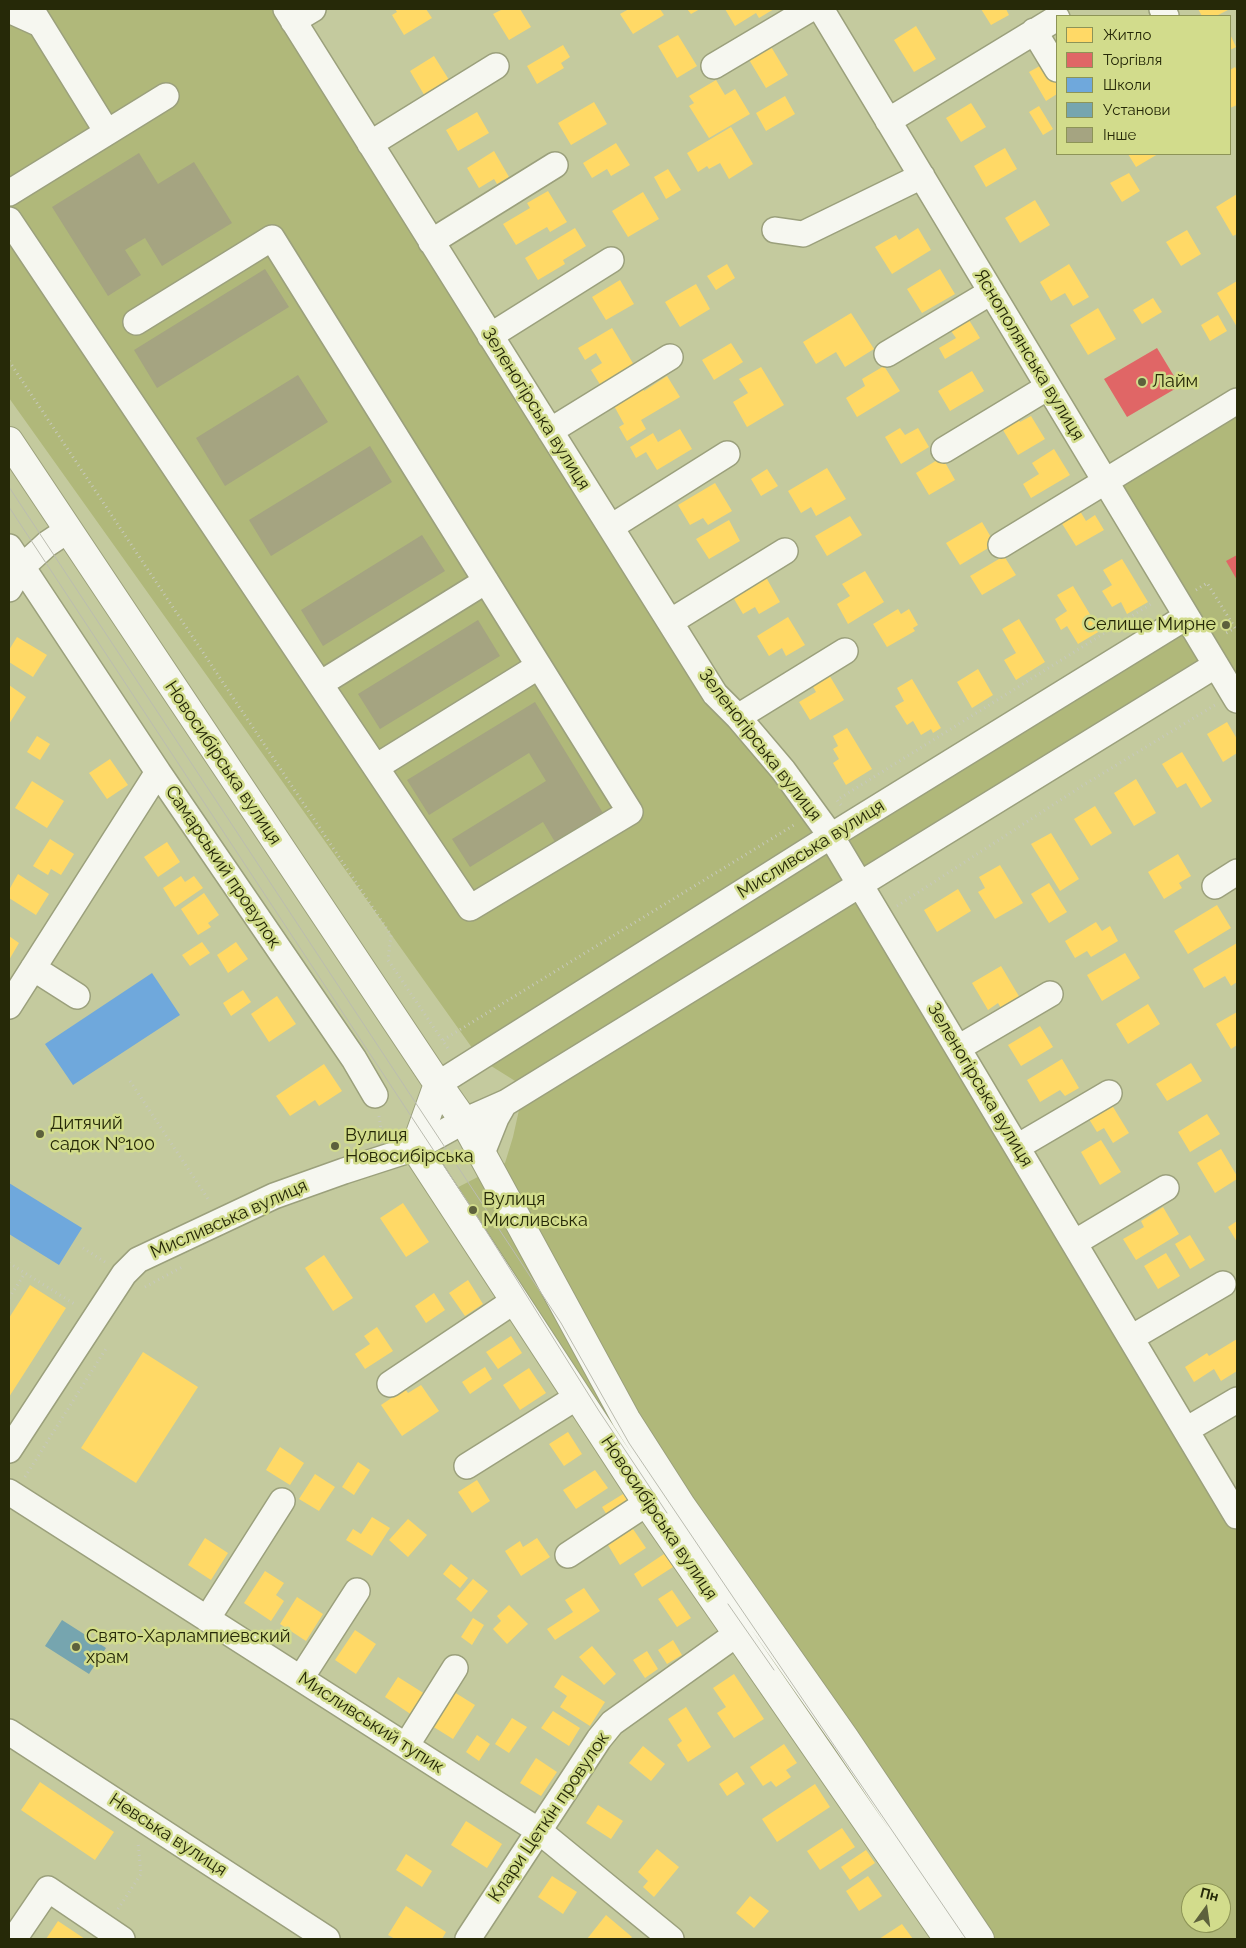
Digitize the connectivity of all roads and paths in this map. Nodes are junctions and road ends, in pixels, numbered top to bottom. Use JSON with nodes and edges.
{"nodes":[{"id":1,"x":810,"y":9,"type":"edge"},
{"id":2,"x":821,"y":9,"type":"edge"},
{"id":3,"x":1075,"y":9,"type":"edge"},
{"id":4,"x":9,"y":10,"type":"edge"},
{"id":5,"x":297,"y":13,"type":"edge"},
{"id":6,"x":1059,"y":15,"type":"edge"},
{"id":7,"x":35,"y":16,"type":"edge"},
{"id":8,"x":1048,"y":19,"type":"edge"},
{"id":9,"x":1056,"y":63,"type":"edge"},
{"id":10,"x":496,"y":66,"type":"dead end"},
{"id":11,"x":714,"y":66,"type":"dead end"},
{"id":12,"x":166,"y":96,"type":"dead end"},
{"id":13,"x":888,"y":121,"type":"junction"},
{"id":14,"x":107,"y":132,"type":"junction"},
{"id":15,"x":370,"y":144,"type":"junction"},
{"id":16,"x":555,"y":165,"type":"dead end"},
{"id":17,"x":922,"y":176,"type":"junction"},
{"id":18,"x":9,"y":193,"type":"edge"},
{"id":19,"x":9,"y":220,"type":"edge"},
{"id":20,"x":775,"y":230,"type":"dead end"},
{"id":21,"x":431,"y":242,"type":"junction"},
{"id":22,"x":612,"y":260,"type":"dead end"},
{"id":23,"x":991,"y":292,"type":"junction"},
{"id":24,"x":136,"y":322,"type":"dead end"},
{"id":25,"x":490,"y":336,"type":"junction"},
{"id":26,"x":887,"y":354,"type":"dead end"},
{"id":27,"x":670,"y":357,"type":"dead end"},
{"id":28,"x":9,"y":361,"type":"edge"},
{"id":29,"x":1048,"y":388,"type":"junction"},
{"id":30,"x":1237,"y":401,"type":"edge"},
{"id":31,"x":550,"y":432,"type":"junction"},
{"id":32,"x":9,"y":441,"type":"edge"},
{"id":33,"x":944,"y":450,"type":"dead end"},
{"id":34,"x":728,"y":454,"type":"dead end"},
{"id":35,"x":1106,"y":483,"type":"junction"},
{"id":36,"x":611,"y":527,"type":"junction"},
{"id":37,"x":68,"y":530,"type":"junction"},
{"id":38,"x":1001,"y":545,"type":"dead end"},
{"id":39,"x":9,"y":547,"type":"edge"},
{"id":40,"x":785,"y":551,"type":"dead end"},
{"id":41,"x":22,"y":568,"type":"junction"},
{"id":42,"x":486,"y":581,"type":"junction"},
{"id":43,"x":9,"y":589,"type":"edge"},
{"id":44,"x":1193,"y":591,"type":"dead end"},
{"id":45,"x":1159,"y":606,"type":"dead end"},
{"id":46,"x":1186,"y":617,"type":"junction"},
{"id":47,"x":670,"y":622,"type":"junction"},
{"id":48,"x":1230,"y":640,"type":"dead end"},
{"id":49,"x":845,"y":651,"type":"dead end"},
{"id":50,"x":539,"y":666,"type":"junction"},
{"id":51,"x":320,"y":684,"type":"junction"},
{"id":52,"x":1226,"y":684,"type":"edge"},
{"id":53,"x":738,"y":717,"type":"junction"},
{"id":54,"x":376,"y":767,"type":"junction"},
{"id":55,"x":158,"y":772,"type":"junction"},
{"id":56,"x":837,"y":800,"type":"dead end"},
{"id":57,"x":801,"y":825,"type":"dead end"},
{"id":58,"x":831,"y":836,"type":"junction"},
{"id":59,"x":1237,"y":872,"type":"edge"},
{"id":60,"x":860,"y":884,"type":"junction"},
{"id":61,"x":1215,"y":886,"type":"dead end"},
{"id":62,"x":894,"y":908,"type":"dead end"},
{"id":63,"x":33,"y":968,"type":"junction"},
{"id":64,"x":1050,"y":994,"type":"dead end"},
{"id":65,"x":77,"y":996,"type":"dead end"},
{"id":66,"x":9,"y":1006,"type":"edge"},
{"id":67,"x":443,"y":1040,"type":"junction"},
{"id":68,"x":958,"y":1048,"type":"junction"},
{"id":69,"x":452,"y":1053,"type":"dead end"},
{"id":70,"x":130,"y":1082,"type":"dead end"},
{"id":71,"x":438,"y":1084,"type":"junction"},
{"id":72,"x":1109,"y":1093,"type":"dead end"},
{"id":73,"x":375,"y":1095,"type":"dead end"},
{"id":74,"x":504,"y":1104,"type":"junction"},
{"id":75,"x":464,"y":1121,"type":"junction"},
{"id":76,"x":1017,"y":1147,"type":"junction"},
{"id":77,"x":415,"y":1148,"type":"junction"},
{"id":78,"x":482,"y":1153,"type":"junction"},
{"id":79,"x":1166,"y":1188,"type":"dead end"},
{"id":80,"x":210,"y":1203,"type":"dead end"},
{"id":81,"x":1074,"y":1243,"type":"junction"},
{"id":82,"x":83,"y":1248,"type":"dead end"},
{"id":83,"x":9,"y":1263,"type":"edge"},
{"id":84,"x":108,"y":1264,"type":"dead end"},
{"id":85,"x":188,"y":1264,"type":"dead end"},
{"id":86,"x":25,"y":1273,"type":"junction"},
{"id":87,"x":552,"y":1281,"type":"junction"},
{"id":88,"x":1223,"y":1284,"type":"dead end"},
{"id":89,"x":144,"y":1288,"type":"dead end"},
{"id":90,"x":9,"y":1298,"type":"edge"},
{"id":91,"x":514,"y":1301,"type":"junction"},
{"id":92,"x":78,"y":1307,"type":"dead end"},
{"id":93,"x":1131,"y":1338,"type":"junction"},
{"id":94,"x":108,"y":1345,"type":"dead end"},
{"id":95,"x":390,"y":1384,"type":"dead end"},
{"id":96,"x":576,"y":1397,"type":"junction"},
{"id":97,"x":1237,"y":1400,"type":"edge"},
{"id":98,"x":1186,"y":1430,"type":"junction"},
{"id":99,"x":9,"y":1450,"type":"edge"},
{"id":100,"x":467,"y":1466,"type":"dead end"},
{"id":101,"x":11,"y":1494,"type":"edge"},
{"id":102,"x":282,"y":1501,"type":"dead end"},
{"id":103,"x":647,"y":1503,"type":"junction"},
{"id":104,"x":1237,"y":1516,"type":"edge"},
{"id":105,"x":568,"y":1555,"type":"dead end"},
{"id":106,"x":357,"y":1591,"type":"dead end"},
{"id":107,"x":207,"y":1619,"type":"junction"},
{"id":108,"x":738,"y":1633,"type":"junction"},
{"id":109,"x":455,"y":1668,"type":"dead end"},
{"id":110,"x":301,"y":1678,"type":"junction"},
{"id":111,"x":9,"y":1732,"type":"edge"},
{"id":112,"x":406,"y":1746,"type":"junction"},
{"id":113,"x":539,"y":1830,"type":"junction"},
{"id":114,"x":141,"y":1874,"type":"dead end"},
{"id":115,"x":114,"y":1934,"type":"edge"},
{"id":116,"x":14,"y":1939,"type":"edge"},
{"id":117,"x":327,"y":1939,"type":"edge"},
{"id":118,"x":468,"y":1939,"type":"edge"},
{"id":119,"x":671,"y":1939,"type":"edge"},
{"id":120,"x":948,"y":1939,"type":"edge"},
{"id":121,"x":980,"y":1939,"type":"edge"}],
"edges":[{"from":1,"to":11,"type":"street"},
{"from":2,"to":13,"type":"street","name":"Яснополянська вулиця"},
{"from":3,"to":6,"type":"street"},
{"from":4,"to":7,"type":"street"},
{"from":5,"to":15,"type":"street","name":"Зеленогірська вулиця"},
{"from":7,"to":14,"type":"street"},
{"from":8,"to":9,"type":"street"},
{"from":8,"to":13,"type":"street"},
{"from":10,"to":15,"type":"street"},
{"from":12,"to":14,"type":"street"},
{"from":13,"to":17,"type":"street","name":"Яснополянська вулиця"},
{"from":14,"to":18,"type":"street"},
{"from":15,"to":21,"type":"street","name":"Зеленогірська вулиця"},
{"from":16,"to":21,"type":"street"},
{"from":17,"to":20,"type":"street"},
{"from":17,"to":23,"type":"street","name":"Яснополянська вулиця"},
{"from":19,"to":51,"type":"street"},
{"from":21,"to":25,"type":"street","name":"Зеленогірська вулиця"},
{"from":22,"to":25,"type":"street"},
{"from":23,"to":26,"type":"street"},
{"from":23,"to":29,"type":"street","name":"Яснополянська вулиця"},
{"from":24,"to":42,"type":"street"},
{"from":25,"to":31,"type":"street","name":"Зеленогірська вулиця"},
{"from":27,"to":31,"type":"street"},
{"from":28,"to":67,"type":"path"},
{"from":29,"to":33,"type":"street"},
{"from":29,"to":35,"type":"street","name":"Яснополянська вулиця"},
{"from":30,"to":35,"type":"street"},
{"from":31,"to":36,"type":"street","name":"Зеленогірська вулиця"},
{"from":32,"to":37,"type":"main road","name":"Новосибірська вулиця"},
{"from":34,"to":36,"type":"street"},
{"from":35,"to":38,"type":"street"},
{"from":35,"to":46,"type":"street","name":"Яснополянська вулиця"},
{"from":36,"to":47,"type":"street","name":"Зеленогірська вулиця"},
{"from":37,"to":41,"type":"street"},
{"from":37,"to":71,"type":"main road","name":"Новосибірська вулиця"},
{"from":39,"to":41,"type":"street"},
{"from":40,"to":47,"type":"street"},
{"from":41,"to":43,"type":"street"},
{"from":41,"to":55,"type":"street"},
{"from":42,"to":50,"type":"street"},
{"from":42,"to":51,"type":"street"},
{"from":44,"to":48,"type":"path"},
{"from":45,"to":56,"type":"path"},
{"from":46,"to":52,"type":"street","name":"Яснополянська вулиця"},
{"from":46,"to":58,"type":"street","name":"Мисливська вулиця"},
{"from":47,"to":53,"type":"street","name":"Зеленогірська вулиця"},
{"from":49,"to":53,"type":"street"},
{"from":50,"to":54,"type":"street"},
{"from":50,"to":54,"type":"street"},
{"from":51,"to":54,"type":"street"},
{"from":52,"to":60,"type":"street","name":"Мисливська вулиця"},
{"from":52,"to":62,"type":"path"},
{"from":53,"to":58,"type":"street","name":"Зеленогірська вулиця"},
{"from":55,"to":63,"type":"street","name":"Самарський провулок"},
{"from":55,"to":73,"type":"street","name":"Самарський провулок"},
{"from":57,"to":67,"type":"path"},
{"from":58,"to":60,"type":"street","name":"Зеленогірська вулиця"},
{"from":58,"to":71,"type":"street","name":"Мисливська вулиця"},
{"from":59,"to":61,"type":"street"},
{"from":60,"to":68,"type":"street","name":"Зеленогірська вулиця"},
{"from":60,"to":74,"type":"street","name":"Мисливська вулиця"},
{"from":63,"to":65,"type":"street"},
{"from":63,"to":66,"type":"street","name":"Самарський провулок"},
{"from":64,"to":68,"type":"street"},
{"from":67,"to":69,"type":"path"},
{"from":68,"to":76,"type":"street","name":"Зеленогірська вулиця"},
{"from":70,"to":80,"type":"path"},
{"from":71,"to":75,"type":"main road","name":"Новосибірська вулиця"},
{"from":71,"to":77,"type":"main road"},
{"from":72,"to":76,"type":"street"},
{"from":74,"to":75,"type":"street","name":"Мисливська вулиця"},
{"from":74,"to":78,"type":"street"},
{"from":75,"to":77,"type":"street","name":"Мисливська вулиця"},
{"from":75,"to":78,"type":"main road","name":"Новосибірська вулиця"},
{"from":76,"to":81,"type":"street","name":"Зеленогірська вулиця"},
{"from":77,"to":91,"type":"main road","name":"Новосибірська вулиця"},
{"from":77,"to":99,"type":"street","name":"Мисливська вулиця"},
{"from":78,"to":87,"type":"main road","name":"Новосибірська вулиця"},
{"from":79,"to":81,"type":"street"},
{"from":81,"to":93,"type":"street","name":"Зеленогірська вулиця"},
{"from":82,"to":84,"type":"path"},
{"from":83,"to":86,"type":"path"},
{"from":85,"to":89,"type":"path"},
{"from":86,"to":90,"type":"path"},
{"from":86,"to":92,"type":"path"},
{"from":87,"to":91,"type":"main road"},
{"from":87,"to":121,"type":"main road","name":"Новосибірська вулиця"},
{"from":88,"to":93,"type":"street"},
{"from":91,"to":95,"type":"street"},
{"from":91,"to":96,"type":"main road","name":"Новосибірська вулиця"},
{"from":93,"to":98,"type":"street","name":"Зеленогірська вулиця"},
{"from":94,"to":101,"type":"path"},
{"from":96,"to":100,"type":"street"},
{"from":96,"to":103,"type":"main road","name":"Новосибірська вулиця"},
{"from":97,"to":98,"type":"street"},
{"from":98,"to":104,"type":"street","name":"Зеленогірська вулиця"},
{"from":101,"to":107,"type":"street","name":"Мисливський тупик"},
{"from":102,"to":107,"type":"street"},
{"from":103,"to":105,"type":"street"},
{"from":103,"to":108,"type":"main road","name":"Новосибірська вулиця"},
{"from":106,"to":110,"type":"street"},
{"from":107,"to":110,"type":"street","name":"Мисливський тупик"},
{"from":108,"to":113,"type":"street","name":"Клари Цеткін провулок"},
{"from":108,"to":120,"type":"main road","name":"Новосибірська вулиця"},
{"from":109,"to":112,"type":"street"},
{"from":110,"to":112,"type":"street","name":"Мисливський тупик"},
{"from":111,"to":117,"type":"street","name":"Невська вулиця"},
{"from":112,"to":113,"type":"street","name":"Мисливський тупик"},
{"from":113,"to":118,"type":"street","name":"Клари Цеткін провулок"},
{"from":113,"to":119,"type":"street","name":"Мисливський тупик"},
{"from":114,"to":115,"type":"path"},
{"from":115,"to":116,"type":"street"}]}
